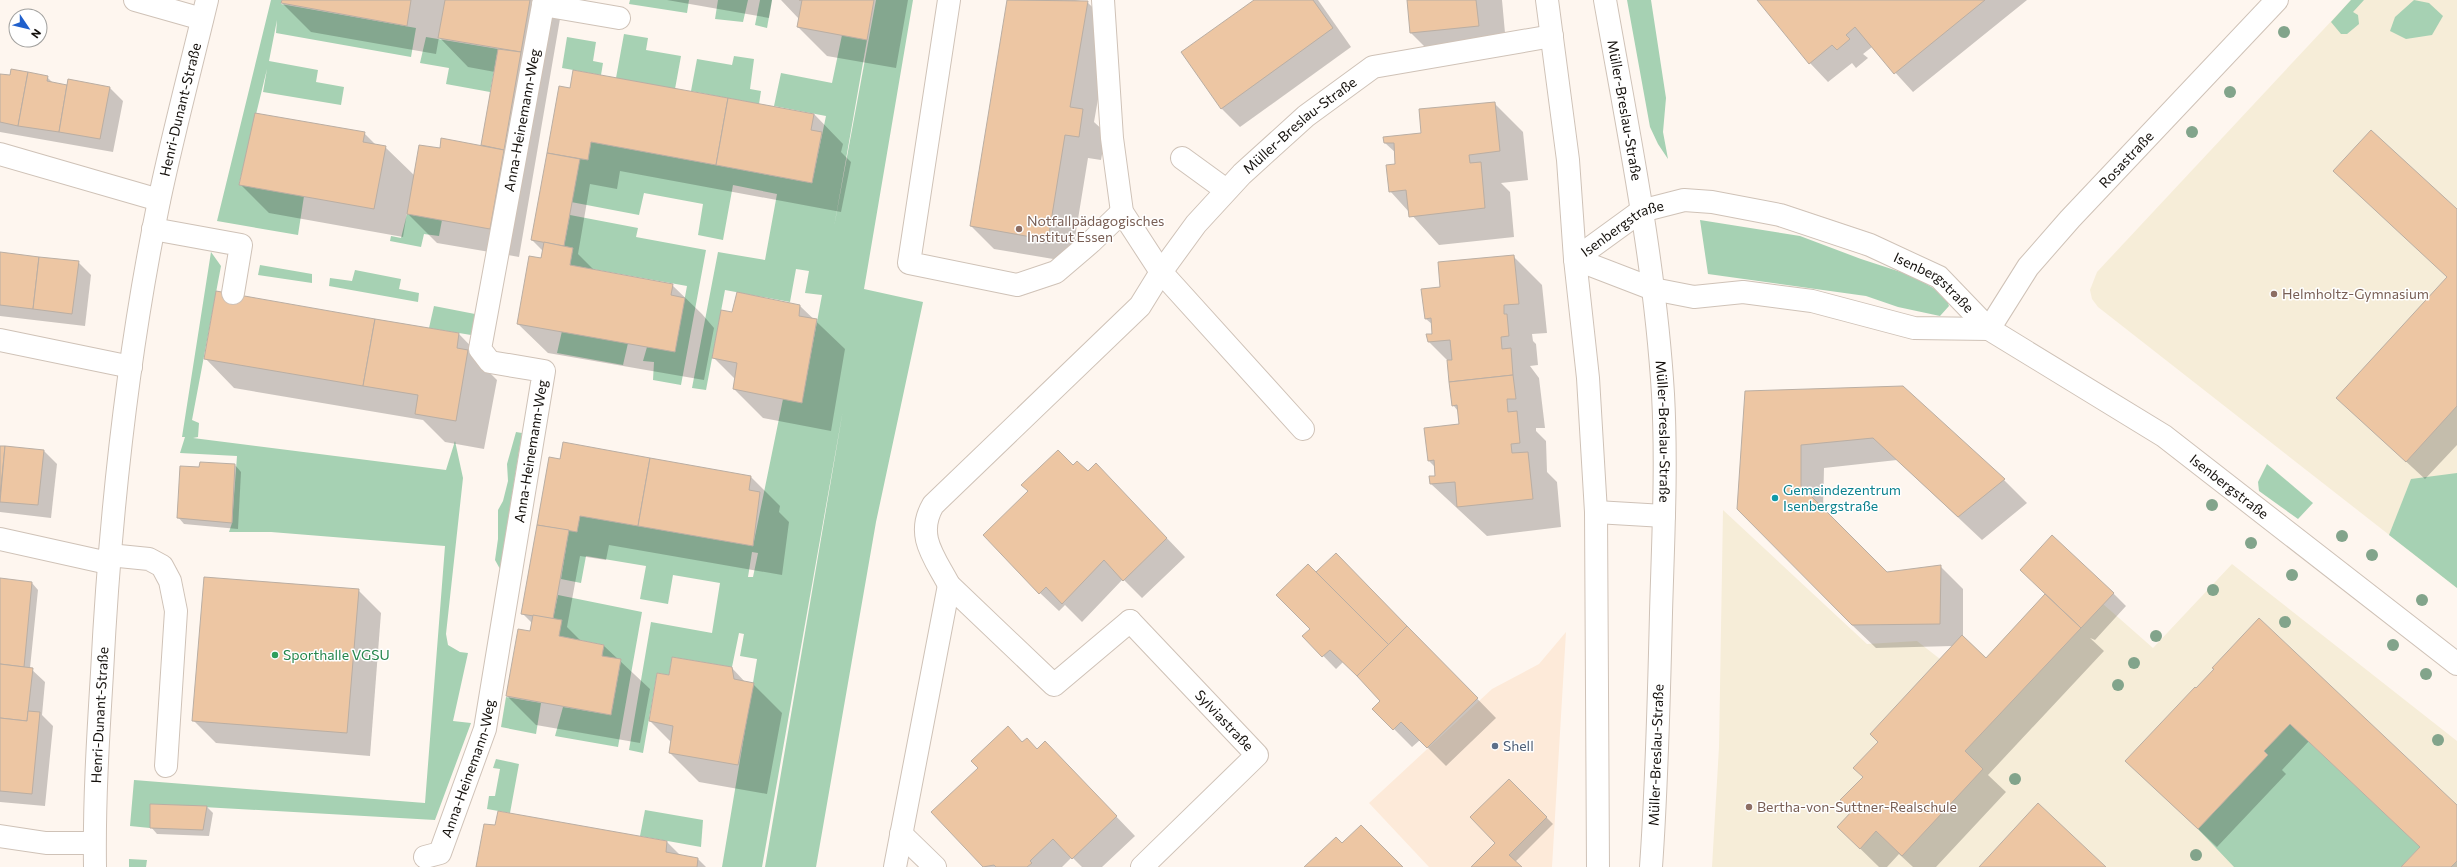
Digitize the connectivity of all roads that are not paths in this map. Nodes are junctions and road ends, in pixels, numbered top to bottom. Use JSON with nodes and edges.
{"nodes":[{"id":1,"x":135,"y":0,"type":"edge"},
{"id":2,"x":949,"y":0,"type":"edge"},
{"id":3,"x":1102,"y":0,"type":"edge"},
{"id":4,"x":1547,"y":0,"type":"edge"},
{"id":5,"x":1605,"y":0,"type":"edge"},
{"id":6,"x":2277,"y":0,"type":"edge"},
{"id":7,"x":544,"y":3,"type":"edge"},
{"id":8,"x":204,"y":10,"type":"edge"},
{"id":9,"x":619,"y":18,"type":"dead end"},
{"id":10,"x":1552,"y":36,"type":"junction"},
{"id":11,"x":0,"y":154,"type":"edge"},
{"id":12,"x":1182,"y":158,"type":"dead end"},
{"id":13,"x":1226,"y":190,"type":"junction"},
{"id":14,"x":159,"y":200,"type":"junction"},
{"id":15,"x":1642,"y":211,"type":"junction"},
{"id":16,"x":1122,"y":212,"type":"junction"},
{"id":17,"x":154,"y":230,"type":"junction"},
{"id":18,"x":1575,"y":259,"type":"junction"},
{"id":19,"x":1161,"y":272,"type":"junction"},
{"id":20,"x":1653,"y":289,"type":"junction"},
{"id":21,"x":233,"y":293,"type":"dead end"},
{"id":22,"x":1989,"y":329,"type":"junction"},
{"id":23,"x":0,"y":340,"type":"edge"},
{"id":24,"x":131,"y":367,"type":"junction"},
{"id":25,"x":1303,"y":429,"type":"dead end"},
{"id":26,"x":1596,"y":512,"type":"junction"},
{"id":27,"x":1664,"y":516,"type":"junction"},
{"id":28,"x":0,"y":539,"type":"edge"},
{"id":29,"x":108,"y":559,"type":"junction"},
{"id":30,"x":950,"y":585,"type":"junction"},
{"id":31,"x":1130,"y":620,"type":"joint"},
{"id":32,"x":2457,"y":664,"type":"edge"},
{"id":33,"x":166,"y":766,"type":"dead end"},
{"id":34,"x":901,"y":834,"type":"junction"},
{"id":35,"x":0,"y":836,"type":"edge"},
{"id":36,"x":94,"y":843,"type":"junction"},
{"id":37,"x":426,"y":857,"type":"dead end"},
{"id":38,"x":94,"y":867,"type":"edge"},
{"id":39,"x":895,"y":867,"type":"edge"},
{"id":40,"x":935,"y":867,"type":"edge"},
{"id":41,"x":1142,"y":867,"type":"edge"},
{"id":42,"x":1598,"y":867,"type":"edge"},
{"id":43,"x":1651,"y":867,"type":"edge"}],
"edges":[{"from":1,"to":8,"type":"street","name":"Henri-Dunant-Straße"},
{"from":2,"to":16,"type":"street"},
{"from":3,"to":16,"type":"street"},
{"from":4,"to":10,"type":"street"},
{"from":5,"to":15,"type":"street","name":"Müller-Breslau-Straße"},
{"from":6,"to":22,"type":"street","name":"Rosastraße"},
{"from":7,"to":9,"type":"street","name":"Anna-Heinemann-Weg"},
{"from":7,"to":37,"type":"street","name":"Anna-Heinemann-Weg"},
{"from":8,"to":14,"type":"street","name":"Henri-Dunant-Straße"},
{"from":10,"to":13,"type":"street","name":"Müller-Breslau-Straße"},
{"from":10,"to":18,"type":"street"},
{"from":11,"to":14,"type":"street"},
{"from":12,"to":13,"type":"street"},
{"from":13,"to":19,"type":"street","name":"Müller-Breslau-Straße"},
{"from":14,"to":17,"type":"street","name":"Henri-Dunant-Straße"},
{"from":15,"to":18,"type":"street","name":"Isenbergstraße"},
{"from":15,"to":20,"type":"street","name":"Müller-Breslau-Straße"},
{"from":15,"to":22,"type":"street","name":"Isenbergstraße"},
{"from":16,"to":19,"type":"street"},
{"from":17,"to":21,"type":"street"},
{"from":17,"to":24,"type":"street","name":"Henri-Dunant-Straße"},
{"from":18,"to":20,"type":"street","name":"Isenbergstraße"},
{"from":18,"to":26,"type":"street"},
{"from":19,"to":25,"type":"street"},
{"from":19,"to":30,"type":"street","name":"Müller-Breslau-Straße"},
{"from":20,"to":22,"type":"street","name":"Isenbergstraße"},
{"from":20,"to":27,"type":"street","name":"Müller-Breslau-Straße"},
{"from":22,"to":32,"type":"street","name":"Isenbergstraße"},
{"from":23,"to":24,"type":"street"},
{"from":24,"to":29,"type":"street","name":"Henri-Dunant-Straße"},
{"from":26,"to":27,"type":"street"},
{"from":26,"to":42,"type":"street"},
{"from":27,"to":43,"type":"street","name":"Müller-Breslau-Straße"},
{"from":28,"to":29,"type":"street"},
{"from":29,"to":33,"type":"street"},
{"from":29,"to":36,"type":"street","name":"Henri-Dunant-Straße"},
{"from":30,"to":31,"type":"street","name":"Müller-Breslau-Straße"},
{"from":30,"to":34,"type":"street"},
{"from":31,"to":41,"type":"street","name":"Sylviastraße"},
{"from":34,"to":39,"type":"street"},
{"from":34,"to":40,"type":"street"},
{"from":35,"to":36,"type":"street"},
{"from":36,"to":38,"type":"street","name":"Henri-Dunant-Straße"}]}
